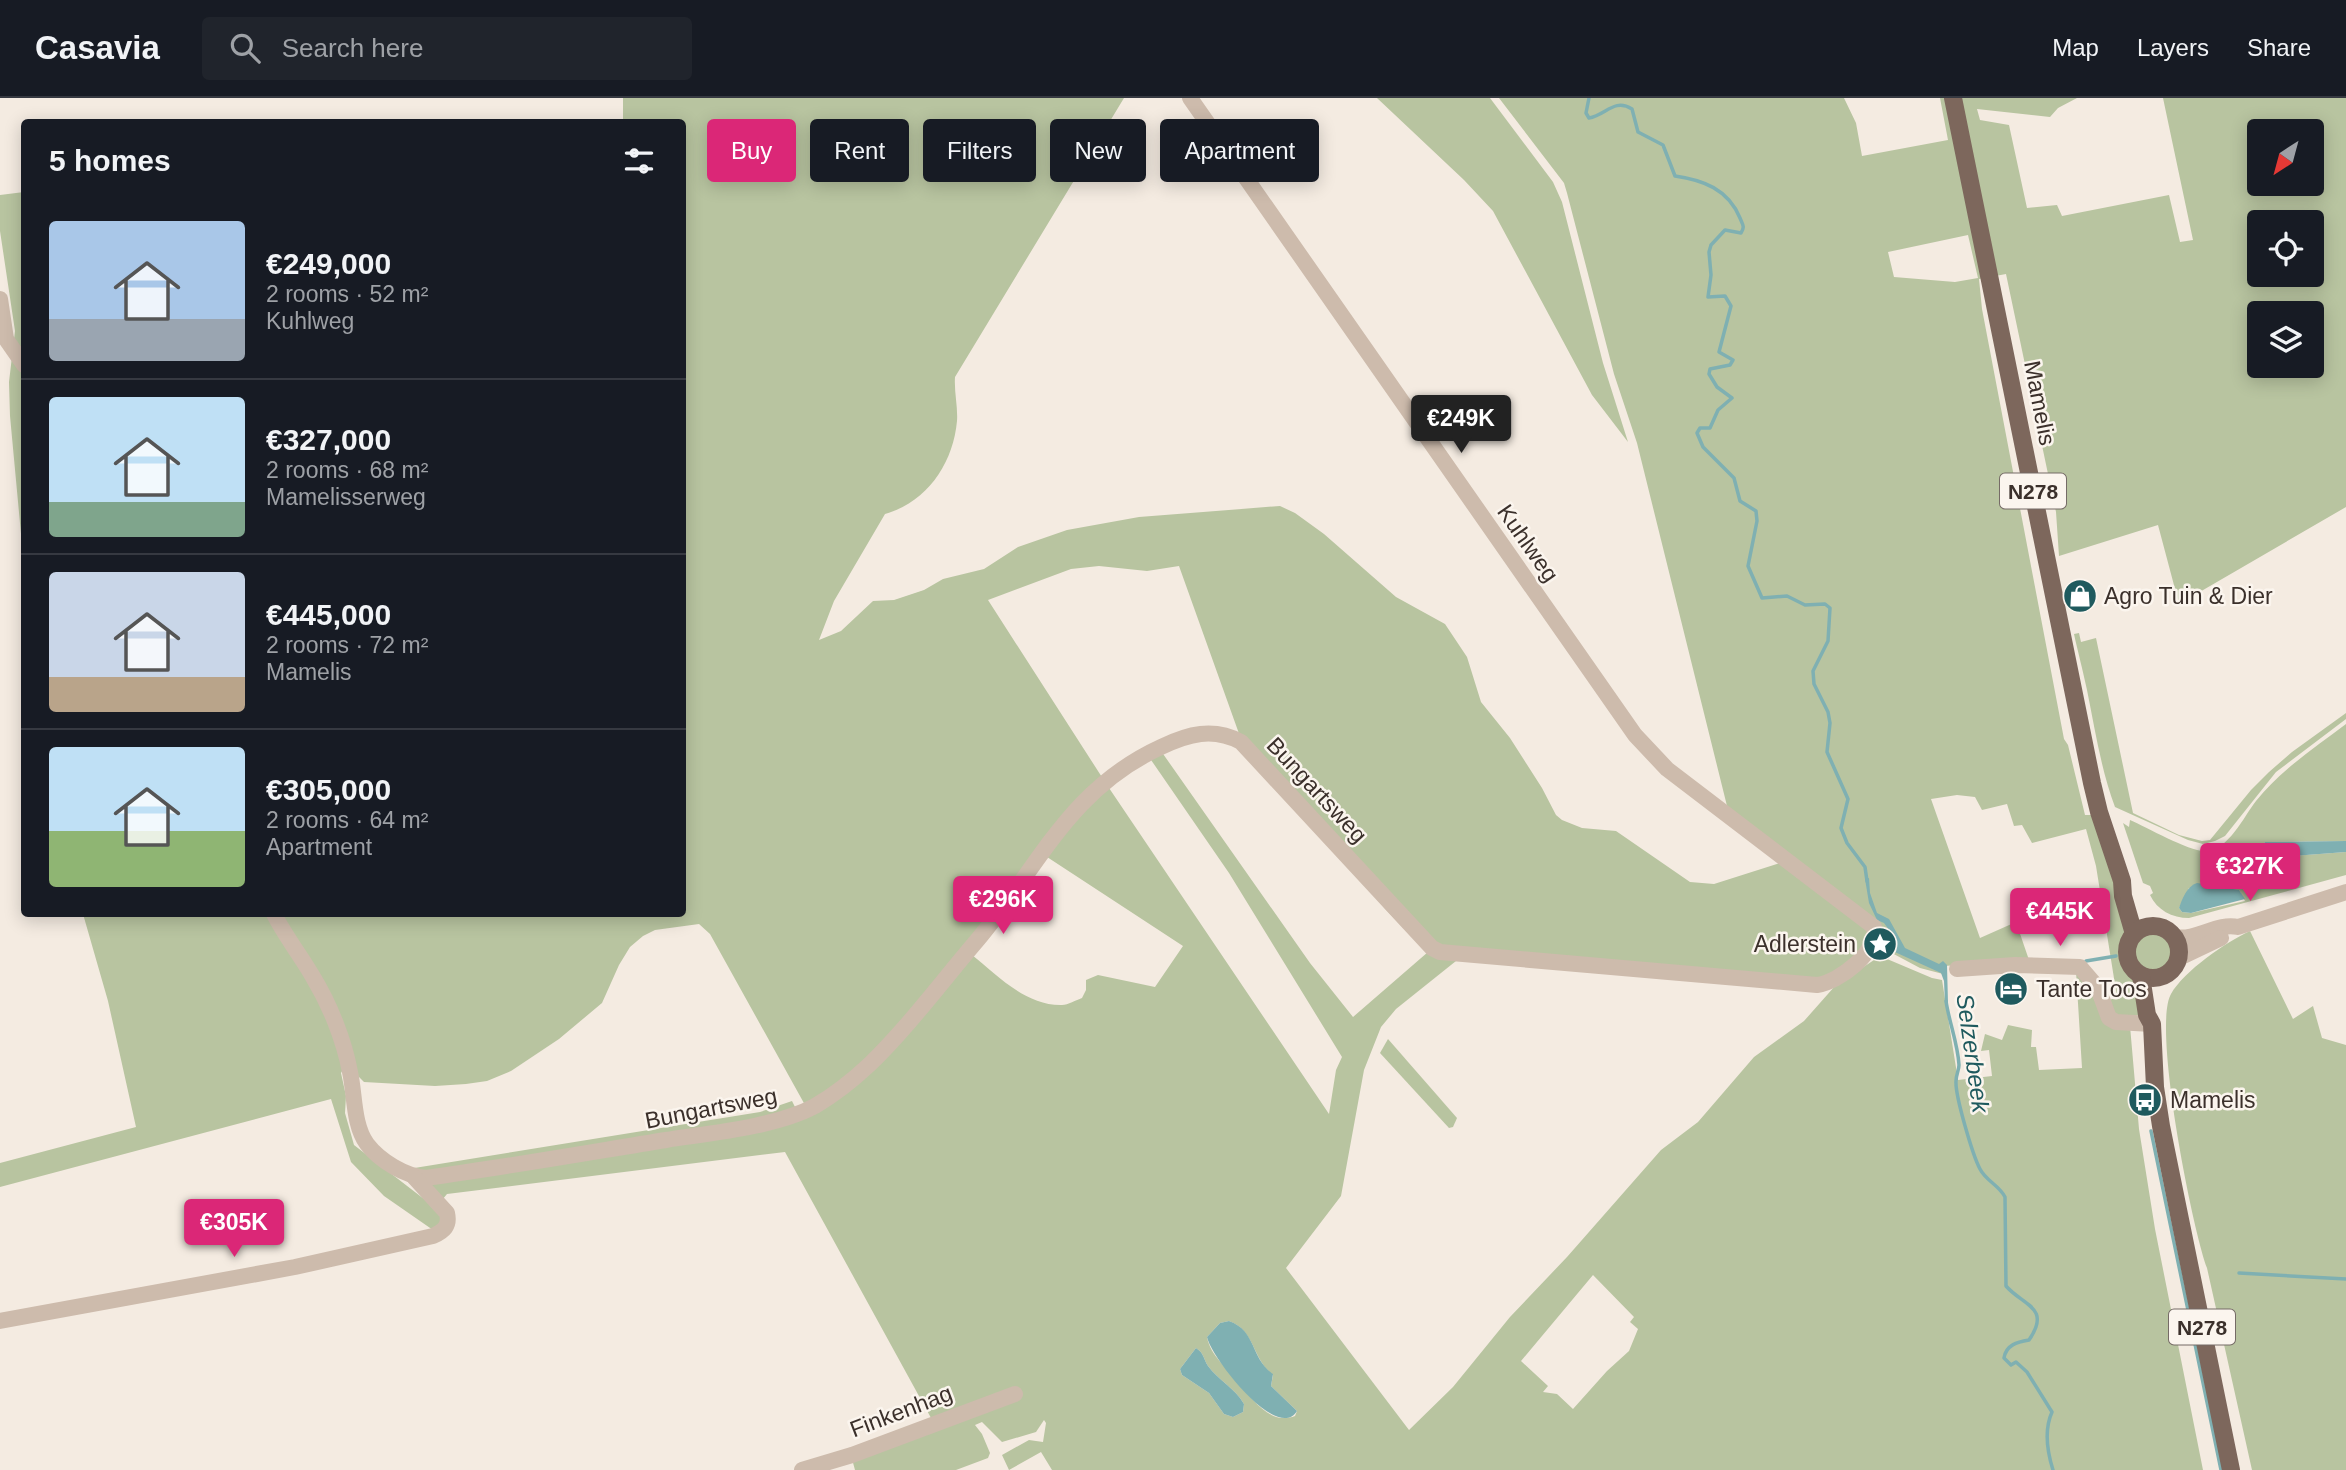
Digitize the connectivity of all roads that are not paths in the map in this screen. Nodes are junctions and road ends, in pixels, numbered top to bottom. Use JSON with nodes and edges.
{"nodes":[{"id":1,"x":1191,"y":98,"type":"edge"},
{"id":2,"x":1953,"y":98,"type":"edge"},
{"id":3,"x":0,"y":299,"type":"edge"},
{"id":4,"x":21,"y":361,"type":"edge"},
{"id":5,"x":2122,"y":881,"type":"junction"},
{"id":6,"x":2346,"y":892,"type":"edge"},
{"id":7,"x":276,"y":917,"type":"edge"},
{"id":8,"x":2153,"y":926,"type":"junction"},
{"id":9,"x":2238,"y":927,"type":"junction"},
{"id":10,"x":2134,"y":933,"type":"junction"},
{"id":11,"x":2175,"y":937,"type":"junction"},
{"id":12,"x":1863,"y":957,"type":"joint"},
{"id":13,"x":2179,"y":958,"type":"junction"},
{"id":14,"x":1957,"y":970,"type":"dead end"},
{"id":15,"x":2141,"y":975,"type":"junction"},
{"id":16,"x":2162,"y":977,"type":"junction"},
{"id":17,"x":2152,"y":1024,"type":"junction"},
{"id":18,"x":414,"y":1177,"type":"junction"},
{"id":19,"x":0,"y":1321,"type":"edge"},
{"id":20,"x":1016,"y":1394,"type":"dead end"},
{"id":21,"x":802,"y":1470,"type":"edge"},
{"id":22,"x":2231,"y":1470,"type":"edge"}],
"edges":[{"from":1,"to":12,"type":"street","name":"Kuhlweg"},
{"from":2,"to":5,"type":"main road","name":"Mamelis","number":"N278"},
{"from":3,"to":4,"type":"street"},
{"from":5,"to":8,"type":"main road","name":"Mamelis","number":"N278"},
{"from":5,"to":10,"type":"main road","name":"Mamelis","number":"N278"},
{"from":6,"to":9,"type":"street"},
{"from":7,"to":18,"type":"street"},
{"from":8,"to":10,"type":"main road"},
{"from":8,"to":11,"type":"main road","number":"N278"},
{"from":9,"to":11,"type":"street"},
{"from":9,"to":13,"type":"street"},
{"from":10,"to":15,"type":"main road","number":"N278"},
{"from":11,"to":13,"type":"main road"},
{"from":12,"to":18,"type":"street","name":"Bungartsweg"},
{"from":13,"to":16,"type":"main road","number":"N278"},
{"from":14,"to":17,"type":"street"},
{"from":15,"to":16,"type":"main road"},
{"from":15,"to":17,"type":"main road","number":"N278"},
{"from":16,"to":17,"type":"main road","number":"N278"},
{"from":17,"to":22,"type":"main road","number":"N278"},
{"from":18,"to":19,"type":"street"},
{"from":20,"to":21,"type":"street","name":"Finkenhag"}]}
